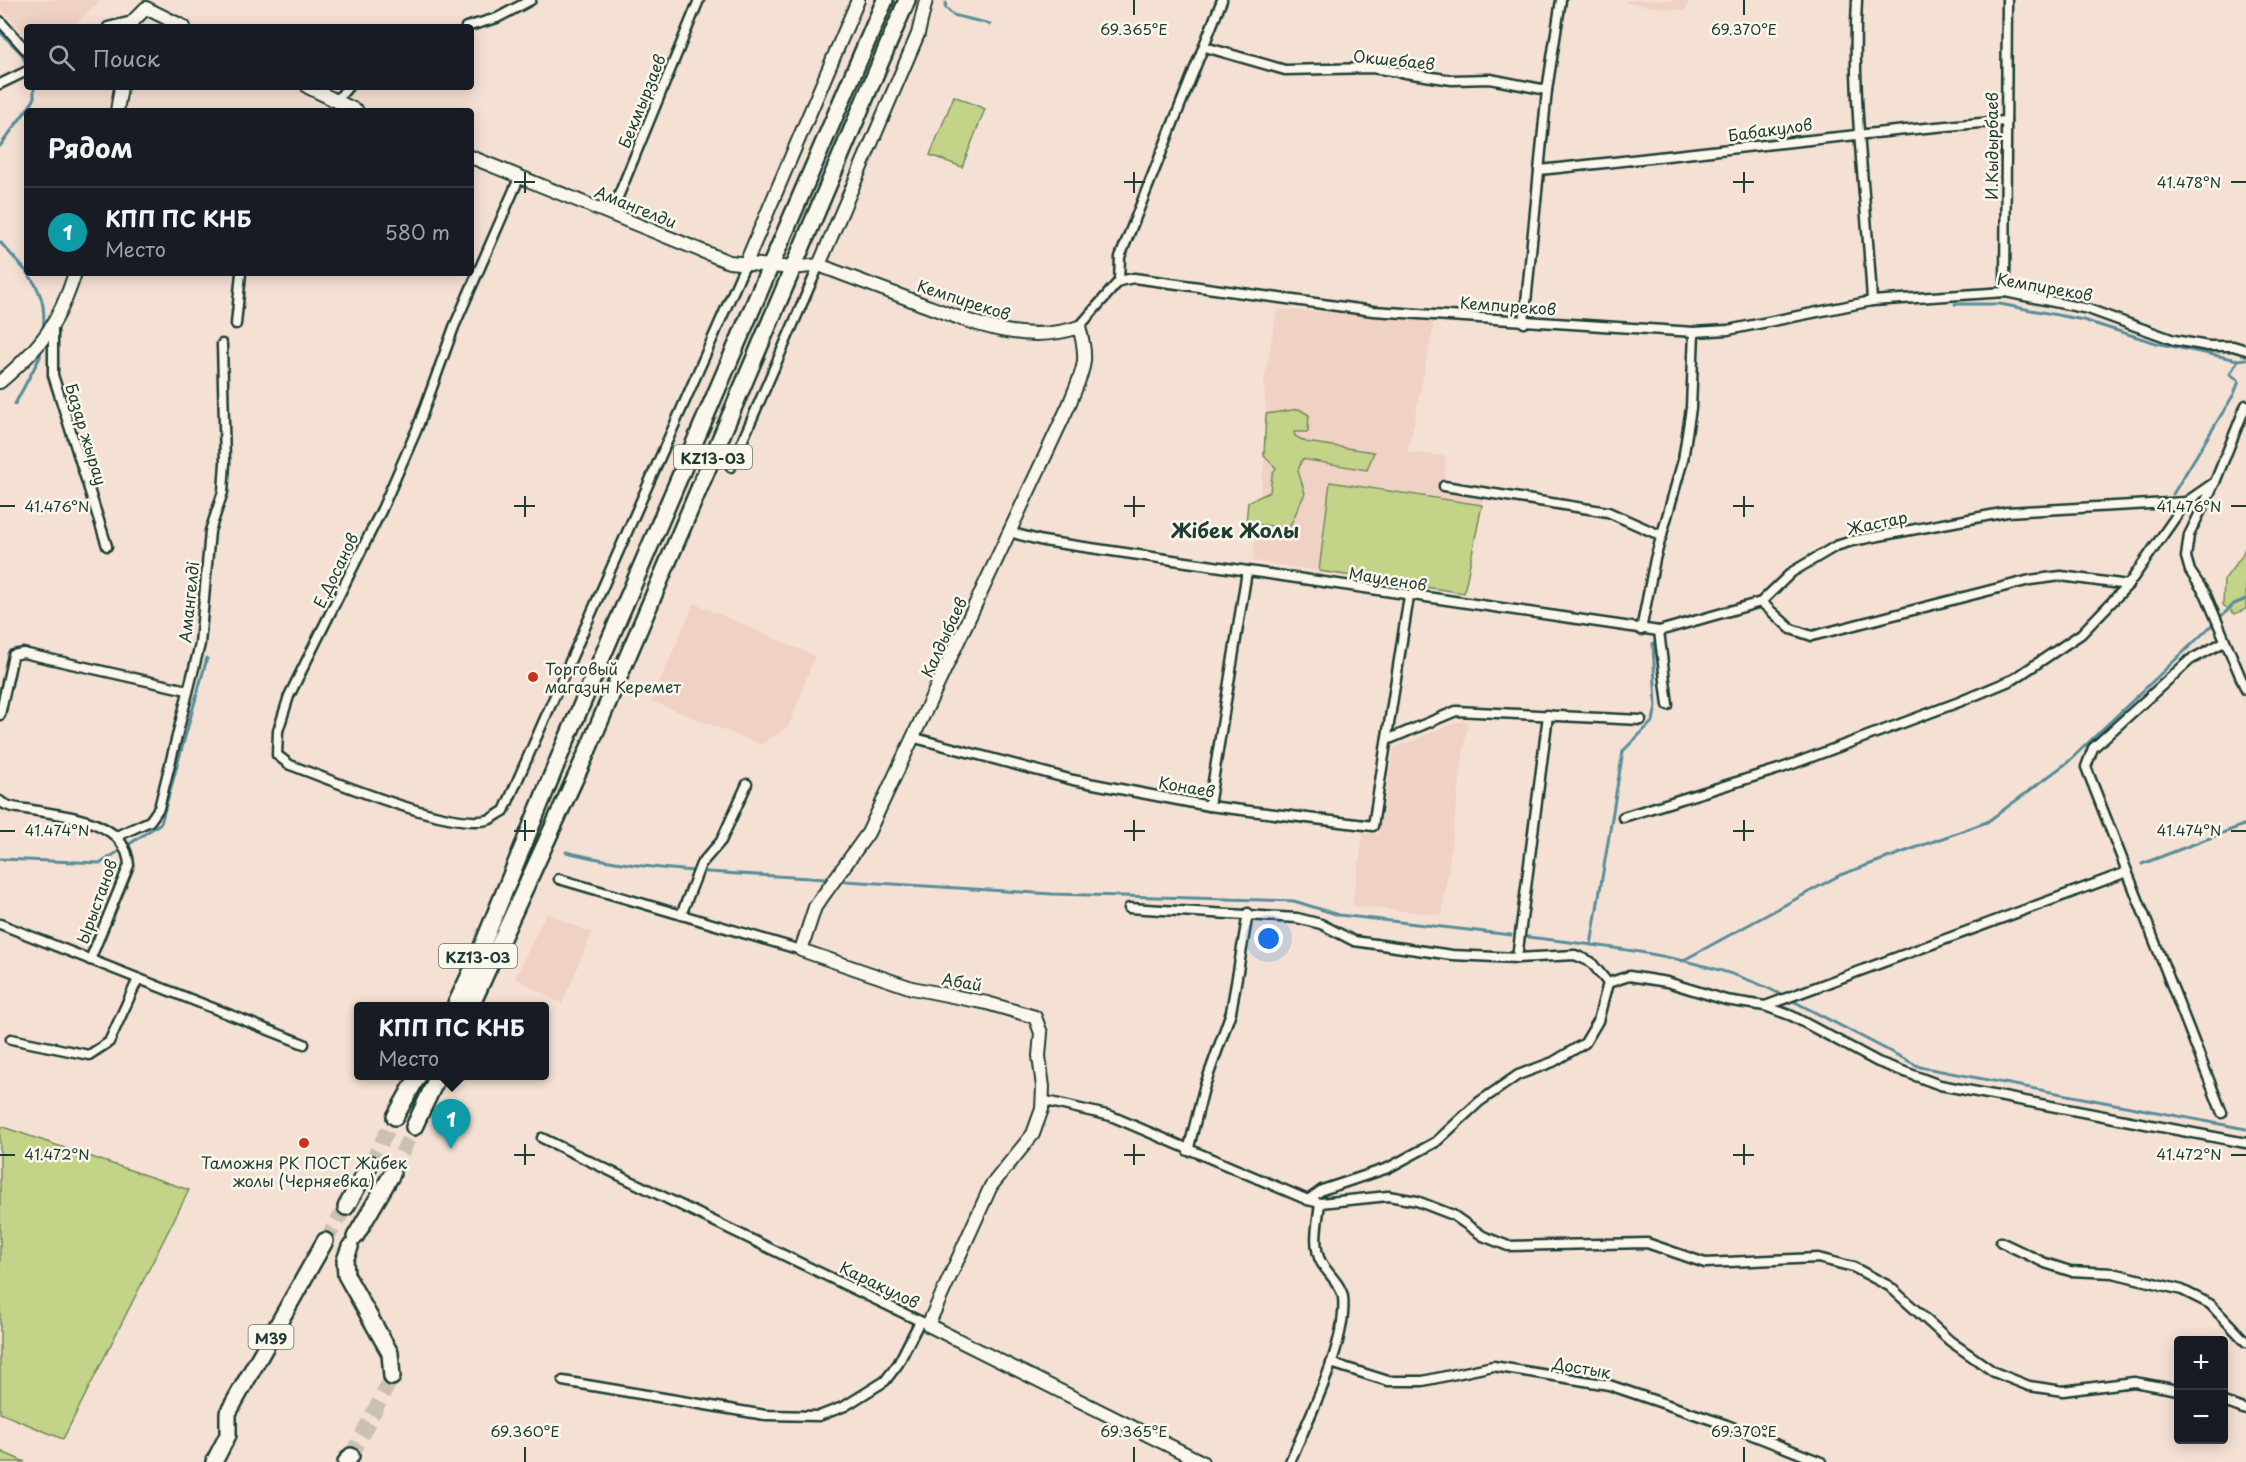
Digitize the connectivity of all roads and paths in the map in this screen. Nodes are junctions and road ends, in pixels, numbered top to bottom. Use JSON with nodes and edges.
{"nodes":[{"id":1,"x":531,"y":0,"type":"edge"},
{"id":2,"x":699,"y":0,"type":"edge"},
{"id":3,"x":858,"y":0,"type":"edge"},
{"id":4,"x":885,"y":0,"type":"edge"},
{"id":5,"x":906,"y":0,"type":"edge"},
{"id":6,"x":926,"y":0,"type":"edge"},
{"id":7,"x":1222,"y":0,"type":"edge"},
{"id":8,"x":1561,"y":0,"type":"edge"},
{"id":9,"x":1857,"y":0,"type":"edge"},
{"id":10,"x":2007,"y":0,"type":"edge"},
{"id":11,"x":147,"y":4,"type":"edge"},
{"id":12,"x":0,"y":21,"type":"edge"},
{"id":13,"x":133,"y":24,"type":"edge"},
{"id":14,"x":179,"y":24,"type":"edge"},
{"id":15,"x":474,"y":25,"type":"edge"},
{"id":16,"x":1205,"y":47,"type":"junction"},
{"id":17,"x":24,"y":48,"type":"edge"},
{"id":18,"x":24,"y":72,"type":"edge"},
{"id":19,"x":0,"y":84,"type":"edge"},
{"id":20,"x":120,"y":90,"type":"edge"},
{"id":21,"x":314,"y":90,"type":"edge"},
{"id":22,"x":345,"y":90,"type":"edge"},
{"id":23,"x":1547,"y":90,"type":"junction"},
{"id":24,"x":336,"y":100,"type":"junction"},
{"id":25,"x":118,"y":108,"type":"edge"},
{"id":26,"x":349,"y":108,"type":"edge"},
{"id":27,"x":2006,"y":120,"type":"junction"},
{"id":28,"x":1860,"y":132,"type":"junction"},
{"id":29,"x":474,"y":158,"type":"edge"},
{"id":30,"x":1539,"y":170,"type":"junction"},
{"id":31,"x":520,"y":176,"type":"junction"},
{"id":32,"x":611,"y":214,"type":"junction"},
{"id":33,"x":745,"y":265,"type":"junction"},
{"id":34,"x":819,"y":265,"type":"junction"},
{"id":35,"x":769,"y":267,"type":"junction"},
{"id":36,"x":793,"y":268,"type":"junction"},
{"id":37,"x":74,"y":276,"type":"edge"},
{"id":38,"x":241,"y":276,"type":"edge"},
{"id":39,"x":1119,"y":281,"type":"junction"},
{"id":40,"x":2005,"y":292,"type":"junction"},
{"id":41,"x":1872,"y":301,"type":"junction"},
{"id":42,"x":1524,"y":323,"type":"junction"},
{"id":43,"x":236,"y":324,"type":"dead end"},
{"id":44,"x":1079,"y":327,"type":"junction"},
{"id":45,"x":53,"y":328,"type":"junction"},
{"id":46,"x":1694,"y":333,"type":"junction"},
{"id":47,"x":222,"y":344,"type":"dead end"},
{"id":48,"x":2246,"y":350,"type":"edge"},
{"id":49,"x":0,"y":382,"type":"edge"},
{"id":50,"x":2246,"y":405,"type":"edge"},
{"id":51,"x":731,"y":467,"type":"dead end"},
{"id":52,"x":2215,"y":482,"type":"junction"},
{"id":53,"x":1444,"y":486,"type":"dead end"},
{"id":54,"x":2186,"y":501,"type":"junction"},
{"id":55,"x":1009,"y":532,"type":"junction"},
{"id":56,"x":1662,"y":536,"type":"junction"},
{"id":57,"x":107,"y":546,"type":"dead end"},
{"id":58,"x":1247,"y":571,"type":"junction"},
{"id":59,"x":2128,"y":585,"type":"junction"},
{"id":60,"x":1409,"y":596,"type":"junction"},
{"id":61,"x":1761,"y":602,"type":"junction"},
{"id":62,"x":1641,"y":630,"type":"junction"},
{"id":63,"x":1659,"y":631,"type":"junction"},
{"id":64,"x":2224,"y":642,"type":"junction"},
{"id":65,"x":187,"y":690,"type":"junction"},
{"id":66,"x":2246,"y":690,"type":"edge"},
{"id":67,"x":1668,"y":705,"type":"dead end"},
{"id":68,"x":0,"y":715,"type":"edge"},
{"id":69,"x":1548,"y":715,"type":"junction"},
{"id":70,"x":1641,"y":720,"type":"dead end"},
{"id":71,"x":915,"y":738,"type":"junction"},
{"id":72,"x":1387,"y":740,"type":"junction"},
{"id":73,"x":563,"y":748,"type":"junction"},
{"id":74,"x":584,"y":759,"type":"junction"},
{"id":75,"x":747,"y":784,"type":"dead end"},
{"id":76,"x":0,"y":801,"type":"edge"},
{"id":77,"x":1209,"y":806,"type":"junction"},
{"id":78,"x":1623,"y":817,"type":"dead end"},
{"id":79,"x":117,"y":836,"type":"junction"},
{"id":80,"x":2127,"y":872,"type":"junction"},
{"id":81,"x":559,"y":879,"type":"dead end"},
{"id":82,"x":506,"y":908,"type":"junction"},
{"id":83,"x":1128,"y":908,"type":"dead end"},
{"id":84,"x":1248,"y":914,"type":"junction"},
{"id":85,"x":681,"y":915,"type":"junction"},
{"id":86,"x":0,"y":924,"type":"edge"},
{"id":87,"x":801,"y":950,"type":"junction"},
{"id":88,"x":1517,"y":958,"type":"junction"},
{"id":89,"x":90,"y":960,"type":"junction"},
{"id":90,"x":138,"y":979,"type":"junction"},
{"id":91,"x":1608,"y":983,"type":"junction"},
{"id":92,"x":457,"y":1002,"type":"edge"},
{"id":93,"x":472,"y":1002,"type":"edge"},
{"id":94,"x":1765,"y":1006,"type":"junction"},
{"id":95,"x":11,"y":1039,"type":"dead end"},
{"id":96,"x":304,"y":1044,"type":"dead end"},
{"id":97,"x":416,"y":1080,"type":"edge"},
{"id":98,"x":436,"y":1080,"type":"edge"},
{"id":99,"x":1042,"y":1100,"type":"junction"},
{"id":100,"x":2222,"y":1113,"type":"dead end"},
{"id":101,"x":395,"y":1117,"type":"tunnel mouth"},
{"id":102,"x":414,"y":1127,"type":"tunnel mouth"},
{"id":103,"x":542,"y":1138,"type":"dead end"},
{"id":104,"x":2246,"y":1143,"type":"edge"},
{"id":105,"x":1188,"y":1151,"type":"junction"},
{"id":106,"x":370,"y":1164,"type":"tunnel mouth"},
{"id":107,"x":392,"y":1174,"type":"tunnel mouth"},
{"id":108,"x":1308,"y":1200,"type":"junction"},
{"id":109,"x":1320,"y":1203,"type":"junction"},
{"id":110,"x":346,"y":1207,"type":"tunnel mouth"},
{"id":111,"x":325,"y":1240,"type":"tunnel mouth"},
{"id":112,"x":2001,"y":1242,"type":"dead end"},
{"id":113,"x":924,"y":1323,"type":"junction"},
{"id":114,"x":2246,"y":1342,"type":"edge"},
{"id":115,"x":1331,"y":1363,"type":"junction"},
{"id":116,"x":392,"y":1377,"type":"tunnel mouth"},
{"id":117,"x":563,"y":1381,"type":"dead end"},
{"id":118,"x":2174,"y":1389,"type":"edge"},
{"id":119,"x":2228,"y":1404,"type":"edge"},
{"id":120,"x":2246,"y":1410,"type":"edge"},
{"id":121,"x":214,"y":1462,"type":"edge"},
{"id":122,"x":1202,"y":1462,"type":"edge"},
{"id":123,"x":1290,"y":1462,"type":"edge"},
{"id":124,"x":1821,"y":1462,"type":"edge"}],
"edges":[{"from":1,"to":15,"type":"street"},
{"from":2,"to":32,"type":"street","name":"Бекмырзаев"},
{"from":3,"to":33,"type":"main road"},
{"from":4,"to":35,"type":"highway","number":"KZ13-03"},
{"from":5,"to":36,"type":"highway","number":"KZ13-03"},
{"from":6,"to":34,"type":"main road"},
{"from":7,"to":16,"type":"street"},
{"from":8,"to":23,"type":"street"},
{"from":9,"to":28,"type":"street"},
{"from":10,"to":27,"type":"street","name":"И.Кыдырбаев"},
{"from":11,"to":13,"type":"main road"},
{"from":11,"to":14,"type":"main road"},
{"from":12,"to":17,"type":"street"},
{"from":16,"to":23,"type":"street","name":"Окшебаев"},
{"from":16,"to":39,"type":"street"},
{"from":18,"to":19,"type":"street"},
{"from":20,"to":25,"type":"main road"},
{"from":21,"to":24,"type":"main road"},
{"from":22,"to":24,"type":"street"},
{"from":23,"to":30,"type":"street"},
{"from":24,"to":26,"type":"main road"},
{"from":27,"to":28,"type":"street","name":"Бабакулов"},
{"from":27,"to":40,"type":"street","name":"И.Кыдырбаев"},
{"from":28,"to":30,"type":"street","name":"Бабакулов"},
{"from":28,"to":41,"type":"street"},
{"from":29,"to":31,"type":"main road","name":"Амангелди"},
{"from":30,"to":42,"type":"street"},
{"from":31,"to":32,"type":"main road","name":"Амангелди"},
{"from":31,"to":33,"type":"street","name":"Е.Досанов"},
{"from":32,"to":33,"type":"main road","name":"Амангелди"},
{"from":33,"to":35,"type":"main road","name":"Амангелди"},
{"from":34,"to":36,"type":"main road","name":"Кемпиреков"},
{"from":34,"to":44,"type":"main road","name":"Кемпиреков"},
{"from":34,"to":51,"type":"street"},
{"from":35,"to":36,"type":"main road","name":"Амангелди"},
{"from":35,"to":73,"type":"highway","number":"KZ13-03"},
{"from":36,"to":74,"type":"highway","number":"KZ13-03"},
{"from":37,"to":45,"type":"main road"},
{"from":38,"to":43,"type":"street"},
{"from":39,"to":42,"type":"street","name":"Кемпиреков"},
{"from":39,"to":44,"type":"street"},
{"from":40,"to":41,"type":"street","name":"Кемпиреков"},
{"from":40,"to":48,"type":"street","name":"Кемпиреков"},
{"from":41,"to":46,"type":"street","name":"Кемпиреков"},
{"from":42,"to":46,"type":"street","name":"Кемпиреков"},
{"from":44,"to":55,"type":"main road","name":"Калдыбаев"},
{"from":45,"to":49,"type":"main road"},
{"from":45,"to":57,"type":"street","name":"Базар жырау"},
{"from":46,"to":56,"type":"street"},
{"from":47,"to":65,"type":"street","name":"Амангелді"},
{"from":50,"to":52,"type":"street"},
{"from":52,"to":54,"type":"street","name":"Жастар"},
{"from":52,"to":64,"type":"street"},
{"from":53,"to":56,"type":"street"},
{"from":54,"to":59,"type":"street","name":"Жастар"},
{"from":54,"to":61,"type":"street","name":"Жастар"},
{"from":55,"to":58,"type":"street","name":"Мауленов"},
{"from":55,"to":71,"type":"main road","name":"Калдыбаев"},
{"from":56,"to":62,"type":"street"},
{"from":58,"to":60,"type":"street","name":"Мауленов"},
{"from":58,"to":77,"type":"street"},
{"from":59,"to":61,"type":"street"},
{"from":59,"to":78,"type":"street","name":"Жастар"},
{"from":60,"to":62,"type":"street","name":"Мауленов"},
{"from":60,"to":72,"type":"street","name":"Конаев"},
{"from":61,"to":63,"type":"street","name":"Мауленов"},
{"from":62,"to":63,"type":"street","name":"Мауленов"},
{"from":63,"to":67,"type":"street"},
{"from":64,"to":66,"type":"street"},
{"from":64,"to":80,"type":"street"},
{"from":65,"to":68,"type":"street"},
{"from":65,"to":79,"type":"street","name":"Амангелді"},
{"from":69,"to":70,"type":"street"},
{"from":69,"to":72,"type":"street"},
{"from":69,"to":88,"type":"street"},
{"from":71,"to":77,"type":"street","name":"Конаев"},
{"from":71,"to":87,"type":"main road","name":"Калдыбаев"},
{"from":72,"to":77,"type":"street","name":"Конаев"},
{"from":73,"to":74,"type":"highway"},
{"from":73,"to":82,"type":"highway","number":"KZ13-03"},
{"from":74,"to":82,"type":"highway","number":"KZ13-03"},
{"from":75,"to":85,"type":"street"},
{"from":76,"to":79,"type":"street","name":"Ырыстанов"},
{"from":79,"to":89,"type":"street","name":"Ырыстанов"},
{"from":80,"to":94,"type":"street"},
{"from":80,"to":100,"type":"street"},
{"from":81,"to":85,"type":"street","name":"Абай"},
{"from":82,"to":92,"type":"highway","number":"KZ13-03"},
{"from":82,"to":93,"type":"highway","number":"KZ13-03"},
{"from":83,"to":84,"type":"street"},
{"from":84,"to":88,"type":"street"},
{"from":84,"to":105,"type":"street"},
{"from":85,"to":87,"type":"street","name":"Абай"},
{"from":86,"to":89,"type":"street","name":"Ырыстанов"},
{"from":87,"to":99,"type":"main road","name":"Абай"},
{"from":88,"to":91,"type":"street"},
{"from":89,"to":90,"type":"street","name":"Ырыстанов"},
{"from":90,"to":95,"type":"street"},
{"from":90,"to":96,"type":"street","name":"Ырыстанов"},
{"from":91,"to":94,"type":"street"},
{"from":91,"to":108,"type":"street"},
{"from":94,"to":104,"type":"street"},
{"from":97,"to":101,"type":"highway"},
{"from":98,"to":102,"type":"highway"},
{"from":99,"to":105,"type":"street"},
{"from":99,"to":113,"type":"main road","name":"Абай"},
{"from":103,"to":113,"type":"street","name":"Каракулов"},
{"from":105,"to":108,"type":"street"},
{"from":106,"to":110,"type":"highway"},
{"from":107,"to":116,"type":"highway"},
{"from":108,"to":109,"type":"street"},
{"from":109,"to":115,"type":"street"},
{"from":109,"to":118,"type":"street"},
{"from":111,"to":121,"type":"highway","number":"M39"},
{"from":112,"to":114,"type":"street"},
{"from":113,"to":117,"type":"street"},
{"from":113,"to":122,"type":"main road","name":"Каракулов"},
{"from":115,"to":123,"type":"street"},
{"from":115,"to":124,"type":"street","name":"Достык"},
{"from":119,"to":120,"type":"street"}]}
